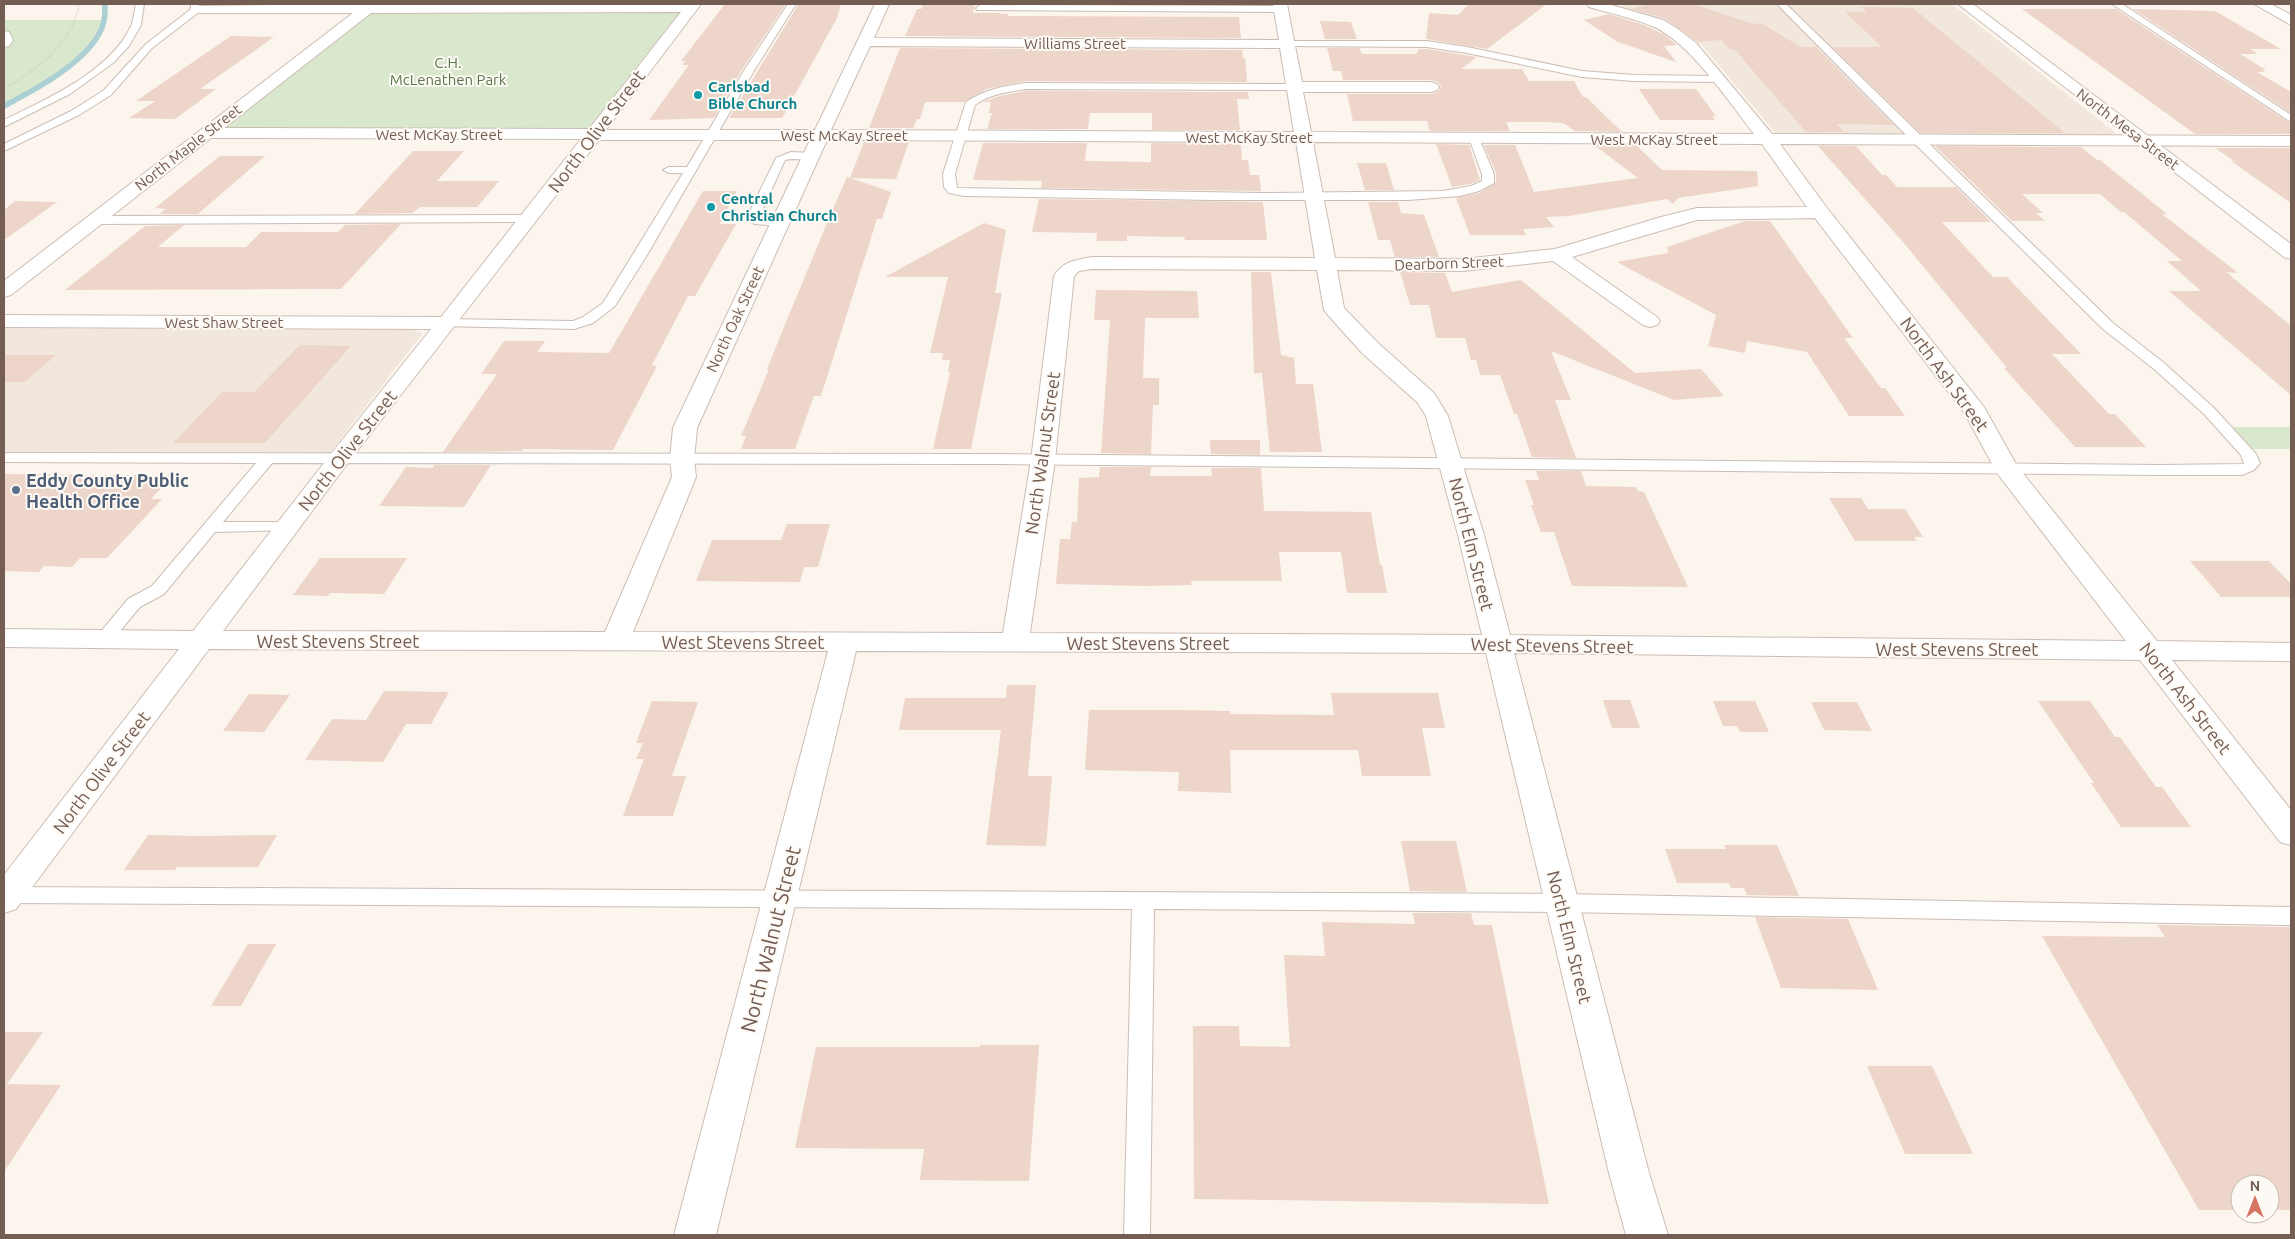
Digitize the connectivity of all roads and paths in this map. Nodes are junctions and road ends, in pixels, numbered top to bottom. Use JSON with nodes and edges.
{"nodes":[{"id":1,"x":79,"y":4,"type":"edge"},
{"id":2,"x":140,"y":4,"type":"edge"},
{"id":3,"x":792,"y":4,"type":"edge"},
{"id":4,"x":882,"y":4,"type":"edge"},
{"id":5,"x":1599,"y":4,"type":"edge"},
{"id":6,"x":1781,"y":4,"type":"edge"},
{"id":7,"x":1965,"y":4,"type":"edge"},
{"id":8,"x":2116,"y":4,"type":"edge"},
{"id":9,"x":2261,"y":4,"type":"edge"},
{"id":10,"x":196,"y":6,"type":"edge"},
{"id":11,"x":370,"y":6,"type":"edge"},
{"id":12,"x":692,"y":6,"type":"edge"},
{"id":13,"x":1280,"y":6,"type":"edge"},
{"id":14,"x":980,"y":8,"type":"dead end"},
{"id":15,"x":2291,"y":21,"type":"edge"},
{"id":16,"x":4,"y":35,"type":"edge"},
{"id":17,"x":864,"y":42,"type":"junction"},
{"id":18,"x":4,"y":43,"type":"edge"},
{"id":19,"x":1287,"y":44,"type":"junction"},
{"id":20,"x":1718,"y":79,"type":"junction"},
{"id":21,"x":1296,"y":87,"type":"junction"},
{"id":22,"x":1431,"y":87,"type":"dead end"},
{"id":23,"x":4,"y":89,"type":"edge"},
{"id":24,"x":2291,"y":119,"type":"edge"},
{"id":25,"x":4,"y":124,"type":"edge"},
{"id":26,"x":206,"y":133,"type":"junction"},
{"id":27,"x":593,"y":134,"type":"junction"},
{"id":28,"x":712,"y":135,"type":"junction"},
{"id":29,"x":822,"y":135,"type":"junction"},
{"id":30,"x":962,"y":136,"type":"junction"},
{"id":31,"x":1304,"y":137,"type":"junction"},
{"id":32,"x":1474,"y":138,"type":"junction"},
{"id":33,"x":1768,"y":140,"type":"junction"},
{"id":34,"x":1917,"y":140,"type":"junction"},
{"id":35,"x":2144,"y":140,"type":"junction"},
{"id":36,"x":2291,"y":141,"type":"edge"},
{"id":37,"x":4,"y":148,"type":"edge"},
{"id":38,"x":813,"y":156,"type":"junction"},
{"id":39,"x":669,"y":170,"type":"dead end"},
{"id":40,"x":691,"y":170,"type":"junction"},
{"id":41,"x":1314,"y":197,"type":"junction"},
{"id":42,"x":1820,"y":212,"type":"junction"},
{"id":43,"x":529,"y":219,"type":"junction"},
{"id":44,"x":94,"y":220,"type":"junction"},
{"id":45,"x":781,"y":222,"type":"junction"},
{"id":46,"x":2291,"y":253,"type":"edge"},
{"id":47,"x":1557,"y":256,"type":"junction"},
{"id":48,"x":1325,"y":265,"type":"junction"},
{"id":49,"x":1073,"y":266,"type":"joint"},
{"id":50,"x":4,"y":291,"type":"edge"},
{"id":51,"x":4,"y":321,"type":"edge"},
{"id":52,"x":1650,"y":322,"type":"dead end"},
{"id":53,"x":445,"y":323,"type":"junction"},
{"id":54,"x":4,"y":458,"type":"edge"},
{"id":55,"x":267,"y":459,"type":"junction"},
{"id":56,"x":340,"y":459,"type":"junction"},
{"id":57,"x":682,"y":459,"type":"junction"},
{"id":58,"x":1043,"y":460,"type":"junction"},
{"id":59,"x":1451,"y":463,"type":"junction"},
{"id":60,"x":2006,"y":468,"type":"junction"},
{"id":61,"x":211,"y":527,"type":"junction"},
{"id":62,"x":287,"y":527,"type":"junction"},
{"id":63,"x":4,"y":638,"type":"edge"},
{"id":64,"x":104,"y":639,"type":"junction"},
{"id":65,"x":200,"y":640,"type":"junction"},
{"id":66,"x":615,"y":641,"type":"junction"},
{"id":67,"x":844,"y":642,"type":"junction"},
{"id":68,"x":1015,"y":643,"type":"junction"},
{"id":69,"x":1498,"y":644,"type":"junction"},
{"id":70,"x":2149,"y":650,"type":"junction"},
{"id":71,"x":2291,"y":652,"type":"edge"},
{"id":72,"x":2291,"y":833,"type":"edge"},
{"id":73,"x":5,"y":897,"type":"edge"},
{"id":74,"x":781,"y":898,"type":"junction"},
{"id":75,"x":1143,"y":900,"type":"junction"},
{"id":76,"x":1562,"y":903,"type":"junction"},
{"id":77,"x":2291,"y":916,"type":"edge"},
{"id":78,"x":696,"y":1235,"type":"edge"},
{"id":79,"x":1138,"y":1235,"type":"edge"},
{"id":80,"x":1647,"y":1235,"type":"edge"}],
"edges":[{"from":1,"to":23,"type":"path"},
{"from":2,"to":25,"type":"lane"},
{"from":3,"to":28,"type":"lane"},
{"from":4,"to":17,"type":"street","name":"North Oak Street"},
{"from":5,"to":20,"type":"street","name":"North Ash Street"},
{"from":6,"to":34,"type":"lane"},
{"from":7,"to":35,"type":"street","name":"North Mesa Street"},
{"from":8,"to":24,"type":"lane"},
{"from":9,"to":15,"type":"street"},
{"from":10,"to":11,"type":"street"},
{"from":10,"to":37,"type":"lane"},
{"from":11,"to":12,"type":"street"},
{"from":11,"to":26,"type":"street","name":"North Maple Street"},
{"from":12,"to":27,"type":"street","name":"North Olive Street"},
{"from":13,"to":14,"type":"lane"},
{"from":13,"to":19,"type":"street","name":"North Elm Street"},
{"from":16,"to":18,"type":"street"},
{"from":17,"to":19,"type":"street","name":"Williams Street"},
{"from":17,"to":29,"type":"street","name":"North Oak Street"},
{"from":19,"to":20,"type":"lane"},
{"from":19,"to":21,"type":"street","name":"North Elm Street"},
{"from":20,"to":33,"type":"street","name":"North Ash Street"},
{"from":21,"to":22,"type":"street"},
{"from":21,"to":30,"type":"lane"},
{"from":21,"to":31,"type":"street","name":"North Elm Street"},
{"from":26,"to":27,"type":"street","name":"West McKay Street"},
{"from":26,"to":44,"type":"street","name":"North Maple Street"},
{"from":27,"to":28,"type":"street","name":"West McKay Street"},
{"from":27,"to":43,"type":"street","name":"North Olive Street"},
{"from":28,"to":29,"type":"street","name":"West McKay Street"},
{"from":28,"to":40,"type":"lane"},
{"from":29,"to":30,"type":"street","name":"West McKay Street"},
{"from":29,"to":38,"type":"street","name":"North Oak Street"},
{"from":30,"to":31,"type":"street","name":"West McKay Street"},
{"from":30,"to":41,"type":"lane"},
{"from":31,"to":32,"type":"street","name":"West McKay Street"},
{"from":31,"to":41,"type":"street","name":"North Elm Street"},
{"from":32,"to":33,"type":"street","name":"West McKay Street"},
{"from":32,"to":41,"type":"lane"},
{"from":33,"to":34,"type":"street","name":"West McKay Street"},
{"from":33,"to":42,"type":"street","name":"North Ash Street"},
{"from":34,"to":35,"type":"street","name":"West McKay Street"},
{"from":34,"to":60,"type":"lane"},
{"from":35,"to":36,"type":"street","name":"West McKay Street"},
{"from":35,"to":46,"type":"street","name":"North Mesa Street"},
{"from":38,"to":45,"type":"street","name":"North Oak Street"},
{"from":38,"to":45,"type":"lane"},
{"from":39,"to":40,"type":"lane"},
{"from":40,"to":53,"type":"lane"},
{"from":41,"to":48,"type":"street","name":"North Elm Street"},
{"from":42,"to":47,"type":"street","name":"Dearborn Street"},
{"from":42,"to":60,"type":"street","name":"North Ash Street"},
{"from":43,"to":44,"type":"lane"},
{"from":43,"to":53,"type":"street","name":"North Olive Street"},
{"from":44,"to":50,"type":"street","name":"North Maple Street"},
{"from":45,"to":57,"type":"street","name":"North Oak Street"},
{"from":47,"to":48,"type":"street","name":"Dearborn Street"},
{"from":47,"to":52,"type":"street"},
{"from":48,"to":49,"type":"street","name":"Dearborn Street"},
{"from":48,"to":59,"type":"street","name":"North Elm Street"},
{"from":49,"to":58,"type":"street","name":"North Walnut Street"},
{"from":51,"to":53,"type":"street","name":"West Shaw Street"},
{"from":53,"to":56,"type":"street","name":"North Olive Street"},
{"from":54,"to":55,"type":"lane"},
{"from":55,"to":56,"type":"lane"},
{"from":55,"to":61,"type":"lane"},
{"from":56,"to":57,"type":"lane"},
{"from":56,"to":62,"type":"street","name":"North Olive Street"},
{"from":57,"to":58,"type":"lane"},
{"from":57,"to":66,"type":"street","name":"North Oak Street"},
{"from":58,"to":59,"type":"lane"},
{"from":58,"to":68,"type":"street","name":"North Walnut Street"},
{"from":59,"to":60,"type":"lane"},
{"from":59,"to":69,"type":"street","name":"North Elm Street"},
{"from":60,"to":70,"type":"street","name":"North Ash Street"},
{"from":61,"to":62,"type":"lane"},
{"from":61,"to":64,"type":"lane"},
{"from":62,"to":65,"type":"street","name":"North Olive Street"},
{"from":63,"to":64,"type":"street","name":"West Stevens Street"},
{"from":64,"to":65,"type":"street","name":"West Stevens Street"},
{"from":65,"to":66,"type":"street","name":"West Stevens Street"},
{"from":65,"to":73,"type":"street","name":"North Olive Street"},
{"from":66,"to":67,"type":"street","name":"West Stevens Street"},
{"from":67,"to":68,"type":"street","name":"West Stevens Street"},
{"from":67,"to":74,"type":"street","name":"North Walnut Street"},
{"from":68,"to":69,"type":"street","name":"West Stevens Street"},
{"from":69,"to":70,"type":"street","name":"West Stevens Street"},
{"from":69,"to":76,"type":"street","name":"North Elm Street"},
{"from":70,"to":71,"type":"street","name":"West Stevens Street"},
{"from":70,"to":72,"type":"street","name":"North Ash Street"},
{"from":73,"to":74,"type":"lane"},
{"from":74,"to":75,"type":"lane"},
{"from":74,"to":78,"type":"street","name":"North Walnut Street"},
{"from":75,"to":76,"type":"lane"},
{"from":75,"to":79,"type":"lane"},
{"from":76,"to":77,"type":"lane"},
{"from":76,"to":80,"type":"street","name":"North Elm Street"}]}
